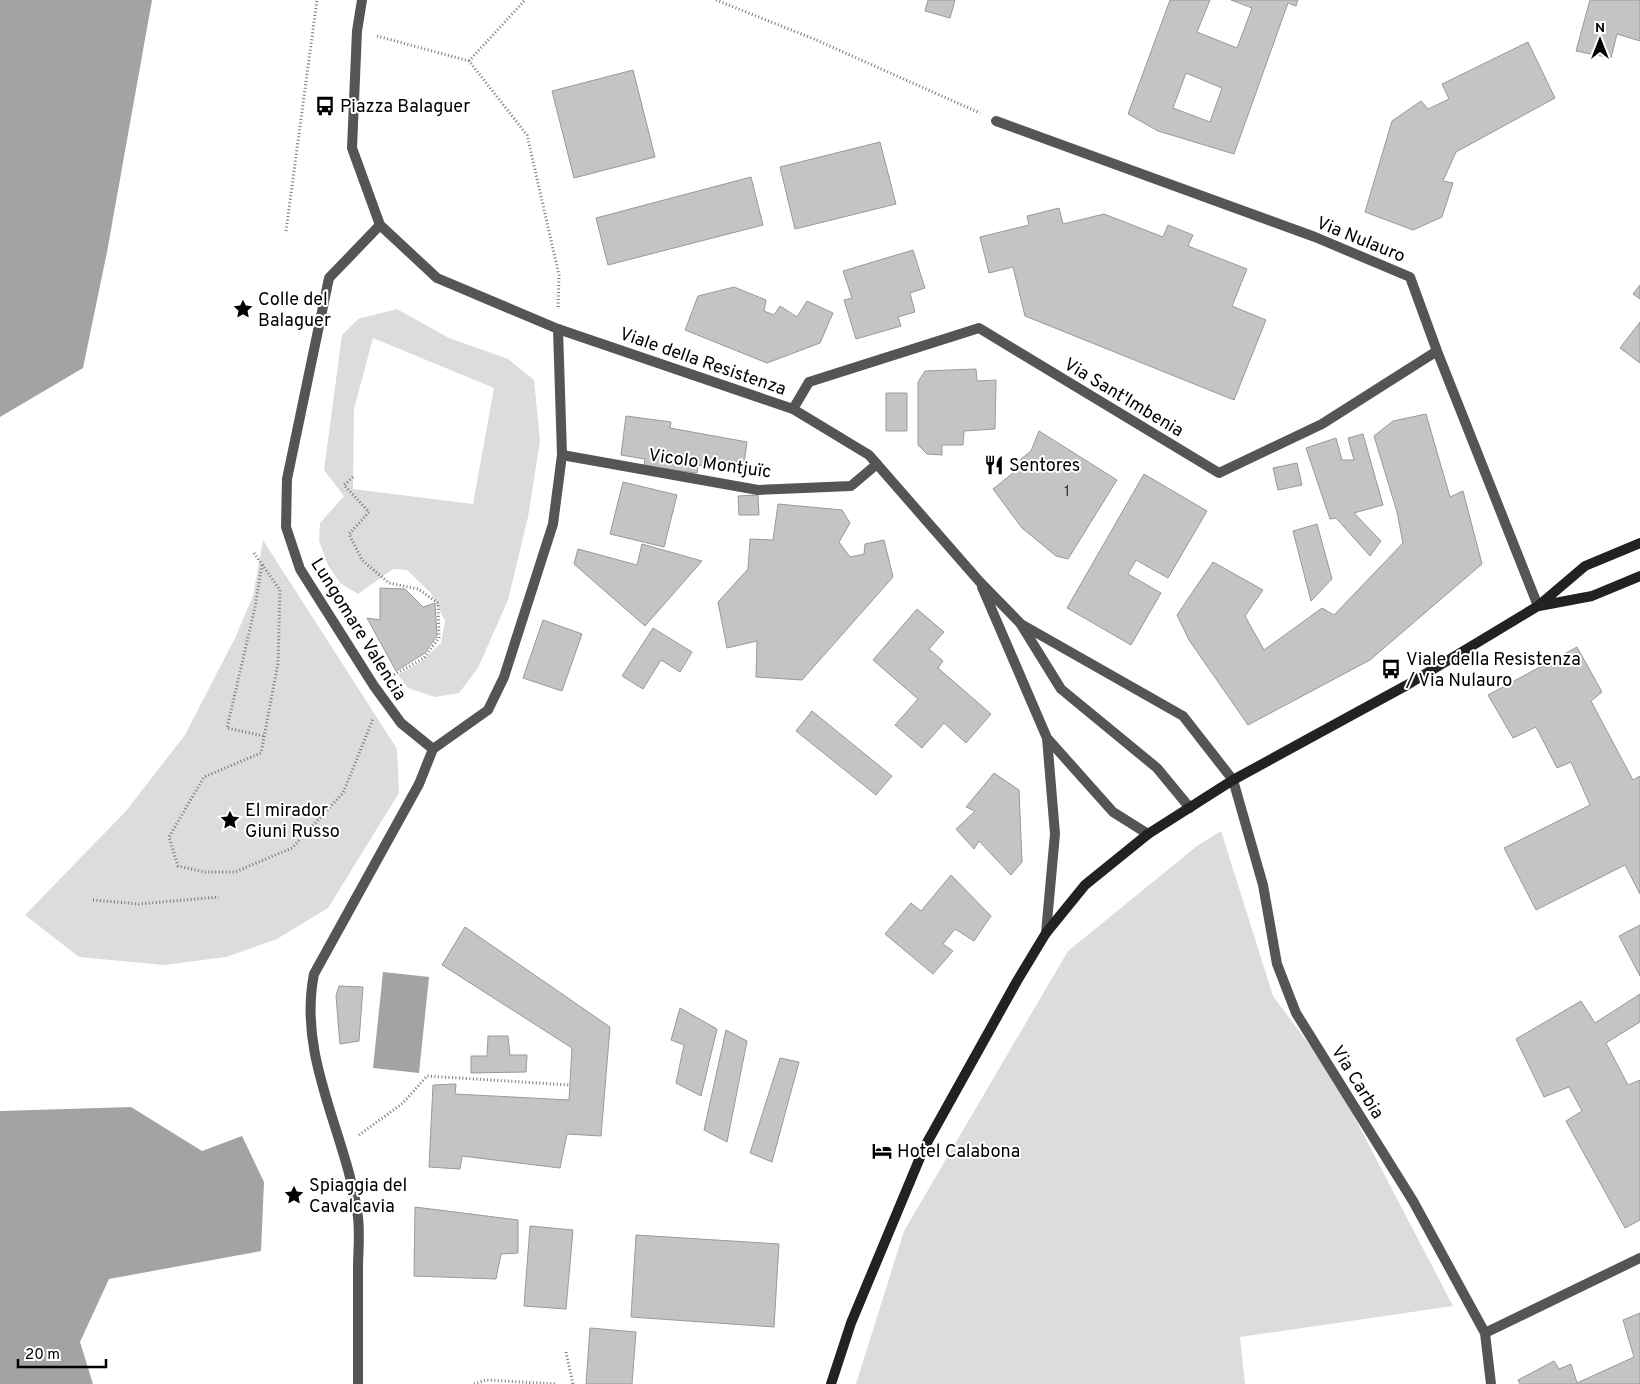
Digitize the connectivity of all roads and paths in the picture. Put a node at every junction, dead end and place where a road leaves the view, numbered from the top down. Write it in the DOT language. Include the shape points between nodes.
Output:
graph roads {
  1 [pos="317,0"];
  2 [pos="362,0"];
  3 [pos="525,0"];
  4 [pos="716,0"];
  5 [pos="357,31"];
  6 [pos="469,61"];
  7 [pos="996,121"];
  8 [pos="380,225"];
  9 [pos="286,231"];
  10 [pos="558,328"];
  11 [pos="1437,351"];
  12 [pos="793,409"];
  13 [pos="562,456"];
  14 [pos="877,464"];
  15 [pos="353,477"];
  16 [pos="1640,543"];
  17 [pos="254,553"];
  18 [pos="262,564"];
  19 [pos="1640,576"];
  20 [pos="979,582"];
  21 [pos="1538,606"];
  22 [pos="1020,623"];
  23 [pos="374,686"];
  24 [pos="264,736"];
  25 [pos="1047,738"];
  26 [pos="433,749"];
  27 [pos="1233,780"];
  28 [pos="1190,808"];
  29 [pos="1148,834"];
  30 [pos="219,897"];
  31 [pos="93,900"];
  32 [pos="1046,933"];
  33 [pos="570,1085"];
  34 [pos="342,1151"];
  35 [pos="1640,1258"];
  36 [pos="1485,1333"];
  37 [pos="566,1352"];
  38 [pos="358,1384"];
  39 [pos="474,1384"];
  40 [pos="557,1384"];
  41 [pos="573,1384"];
  42 [pos="831,1384"];
  43 [pos="1491,1384"];
  1 -- 9 [label="path"];
  2 -- 5 [label="street"];
  3 -- 6 [label="path"];
  4 -- 7 [label="path" via="814,39"];
  5 -- 6 [label="path"];
  5 -- 8 [label="street" via="352,148"];
  6 -- 10 [label="path" via="527,135 558,275"];
  7 -- 11 [label="street, Via Nulauro" via="1315,237 1410,277"];
  8 -- 10 [label="street, Viale della Resistenza" via="437,278"];
  8 -- 23 [label="street, Lungomare Valencia" via="328,278 287,479 286,527 300,569"];
  10 -- 12 [label="street, Viale della Resistenza"];
  10 -- 13 [label="street"];
  11 -- 12 [label="street, Via Sant'Imbenia" via="1322,424 1219,472 978,328 809,382"];
  11 -- 21 [label="street, Via Nulauro"];
  12 -- 14 [label="street, Viale della Resistenza" via="869,455"];
  13 -- 14 [label="street, Vicolo Montjuïc" via="758,490 850,486"];
  13 -- 26 [label="street" via="553,524 504,677 488,710"];
  14 -- 20 [label="street, Viale della Resistenza"];
  15 -- 23 [label="path" via="344,485 369,512 349,534 362,560 389,583 418,589 438,603 439,638 424,658"];
  16 -- 21 [label="main road" via="1585,566"];
  17 -- 18 [label="path"];
  18 -- 24 [label="path" via="280,590 278,663"];
  18 -- 24 [label="path" via="227,728"];
  19 -- 21 [label="main road" via="1592,596"];
  20 -- 22 [label="street, Viale della Resistenza"];
  20 -- 25 [label="street, Viale della Resistenza"];
  21 -- 27 [label="main road" via="1407,684"];
  22 -- 27 [label="street, Viale della Resistenza" via="1183,716"];
  22 -- 28 [label="street, Viale della Resistenza" via="1061,689 1157,768"];
  23 -- 24 [label="path" via="374,715 343,793 292,848 236,872 204,872 178,866 169,837 204,777 261,753"];
  23 -- 26 [label="street, Lungomare Valencia" via="400,723"];
  25 -- 29 [label="street, Viale della Resistenza" via="1113,812"];
  25 -- 32 [label="street, Viale della Resistenza" via="1054,834"];
  26 -- 34 [label="street" via="420,784 314,974 309,999 311,1036"];
  27 -- 28 [label="main road"];
  27 -- 36 [label="street, Via Carbia" via="1263,885 1277,964 1296,1013 1412,1202"];
  28 -- 29 [label="main road"];
  29 -- 32 [label="main road" via="1085,885"];
  30 -- 31 [label="path" via="139,904"];
  32 -- 42 [label="main road" via="924,1148 850,1323"];
  33 -- 34 [label="path" via="427,1076 403,1103 360,1133"];
  34 -- 38 [label="street" via="358,1218"];
  35 -- 36 [label="street"];
  36 -- 43 [label="street, Via Carbia"];
  37 -- 41 [label="path"];
  39 -- 40 [label="path" via="486,1380"];
}
